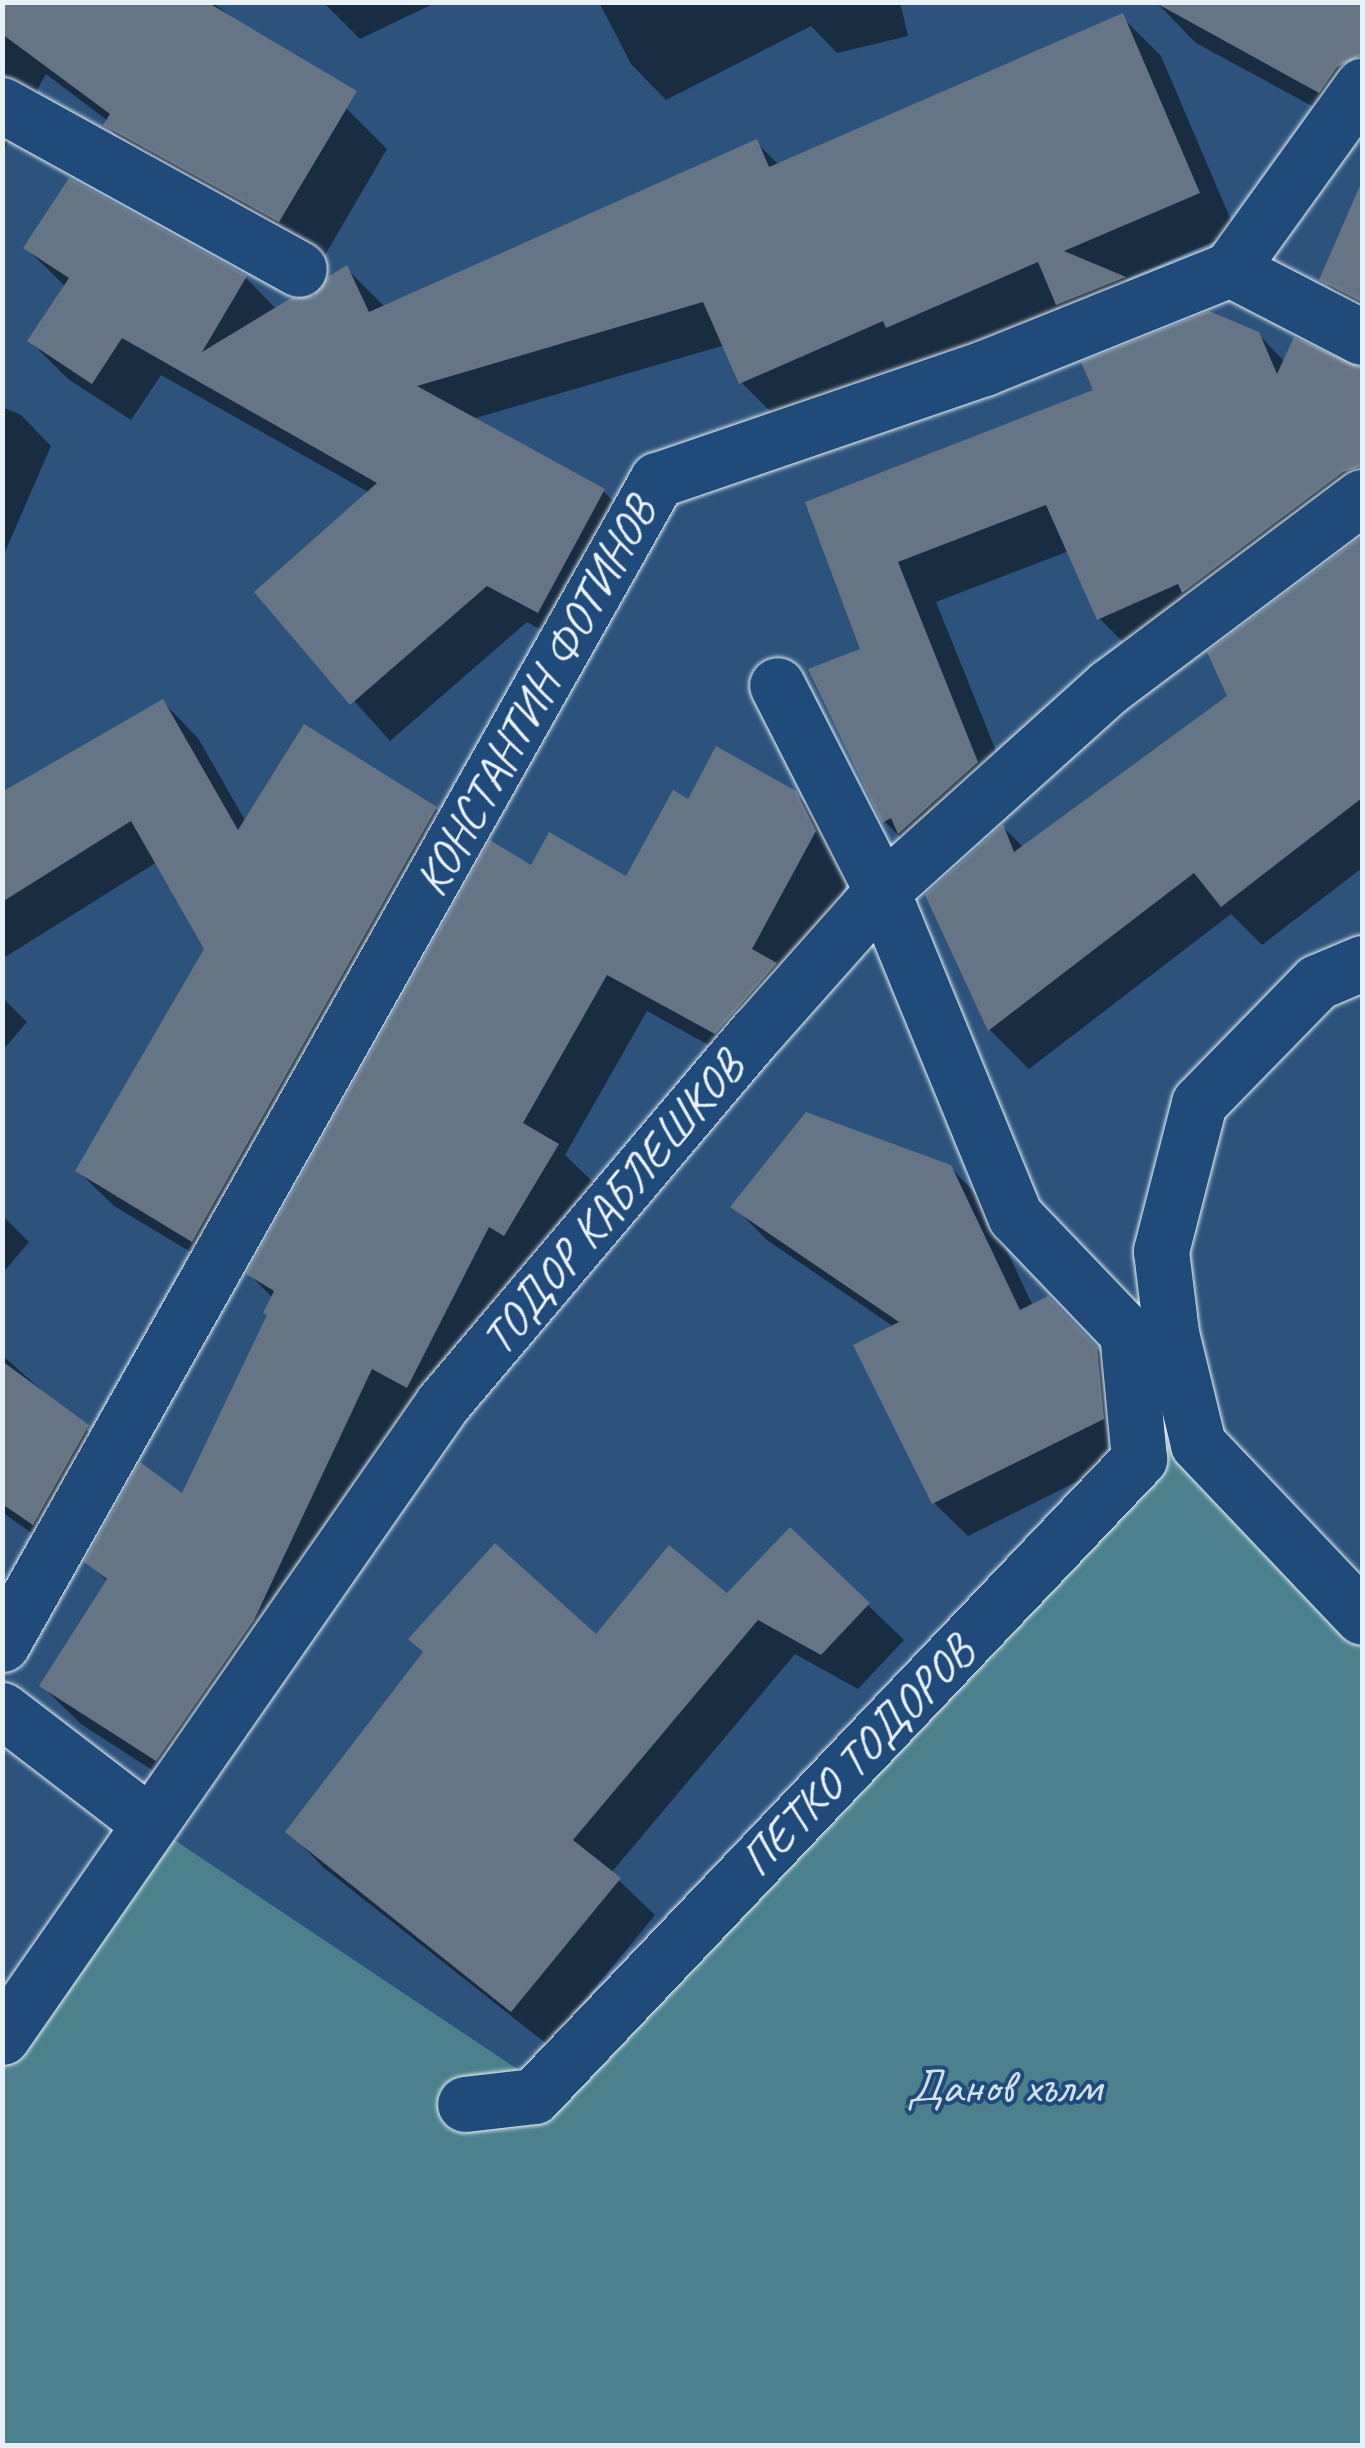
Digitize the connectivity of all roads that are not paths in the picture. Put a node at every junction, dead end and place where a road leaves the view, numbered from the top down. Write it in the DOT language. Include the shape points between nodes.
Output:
graph roads {
  1 [pos="1362,86"];
  2 [pos="2,105"];
  3 [pos="299,269"];
  4 [pos="1230,269"];
  5 [pos="1362,337"];
  6 [pos="1362,497"];
  7 [pos="777,686"];
  8 [pos="882,892"];
  9 [pos="1362,964"];
  10 [pos="1362,1617"];
  11 [pos="2,1644"];
  12 [pos="2,1710"];
  13 [pos="149,1824"];
  14 [pos="2,2037"];
  15 [pos="466,2104"];
  1 -- 4 [label="street"];
  2 -- 3 [label="street"];
  4 -- 5 [label="street"];
  4 -- 11 [label="street, КОНСТАНТИН ФОТИНОВ" via="984,368 657,480"];
  6 -- 8 [label="street, ТОДОР КАБЛЕШКОВ" via="1110,686"];
  7 -- 8 [label="street"];
  8 -- 13 [label="street, ТОДОР КАБЛЕШКОВ" via="444,1403"];
  8 -- 15 [label="street, ПЕТКО ТОДОРОВ" via="1014,1216 1127,1333 1140,1459 534,2096"];
  9 -- 10 [label="street" via="1317,982 1199,1103 1161,1251 1198,1444"];
  12 -- 13 [label="street"];
  13 -- 14 [label="street, ТОДОР КАБЛЕШКОВ"];
}
